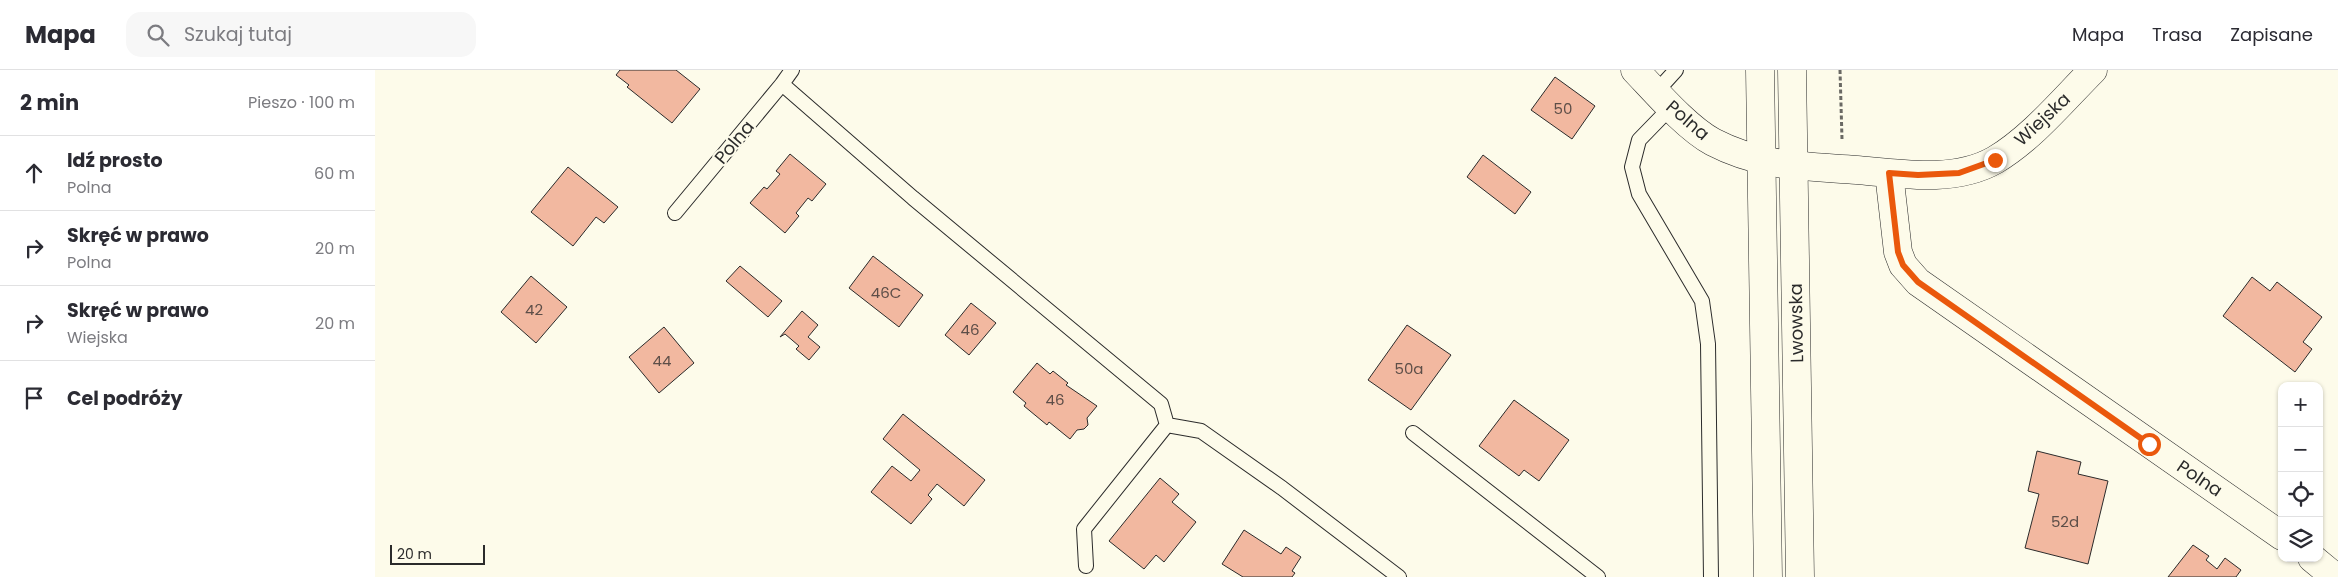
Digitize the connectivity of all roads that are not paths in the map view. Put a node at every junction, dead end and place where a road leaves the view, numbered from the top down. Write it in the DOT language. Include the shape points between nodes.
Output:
graph roads {
  1 [pos="792,70"];
  2 [pos="1635,70"];
  3 [pos="1677,70"];
  4 [pos="1760,70"];
  5 [pos="1792,70"];
  6 [pos="2093,70"];
  7 [pos="783,84"];
  8 [pos="1664,99"];
  9 [pos="1778,163"];
  10 [pos="1889,173"];
  11 [pos="675,213"];
  12 [pos="1167,425"];
  13 [pos="1413,433"];
  14 [pos="2278,533"];
  15 [pos="2317,562"];
  16 [pos="1086,566"];
  17 [pos="1709,576"];
  18 [pos="1399,577"];
  19 [pos="1598,577"];
  20 [pos="1768,577"];
  21 [pos="1800,577"];
  22 [pos="2335,577"];
  1 -- 7 [label="lane, Polna"];
  2 -- 8 [label="street, Polna"];
  3 -- 8 [label="lane"];
  4 -- 9 [label="street, Lwowska"];
  5 -- 9 [label="street, Lwowska"];
  6 -- 10 [label="street, Wiejska" via="2027,135 1995,160 1959,173"];
  7 -- 11 [label="lane, Polna"];
  7 -- 12 [label="lane" via="913,198 1161,404"];
  8 -- 9 [label="street, Polna" via="1691,126 1713,141"];
  8 -- 17 [label="lane" via="1639,140 1632,167 1639,194 1702,301 1708,344"];
  9 -- 10 [label="street, Wiejska"];
  9 -- 20 [label="street, Lwowska"];
  9 -- 21 [label="street, Lwowska"];
  10 -- 14 [label="street, Polna" via="1898,252 1903,265 1918,282"];
  12 -- 16 [label="lane" via="1084,529"];
  12 -- 18 [label="lane" via="1201,431"];
  13 -- 19 [label="lane"];
  15 -- 22 [label="street"];
}
